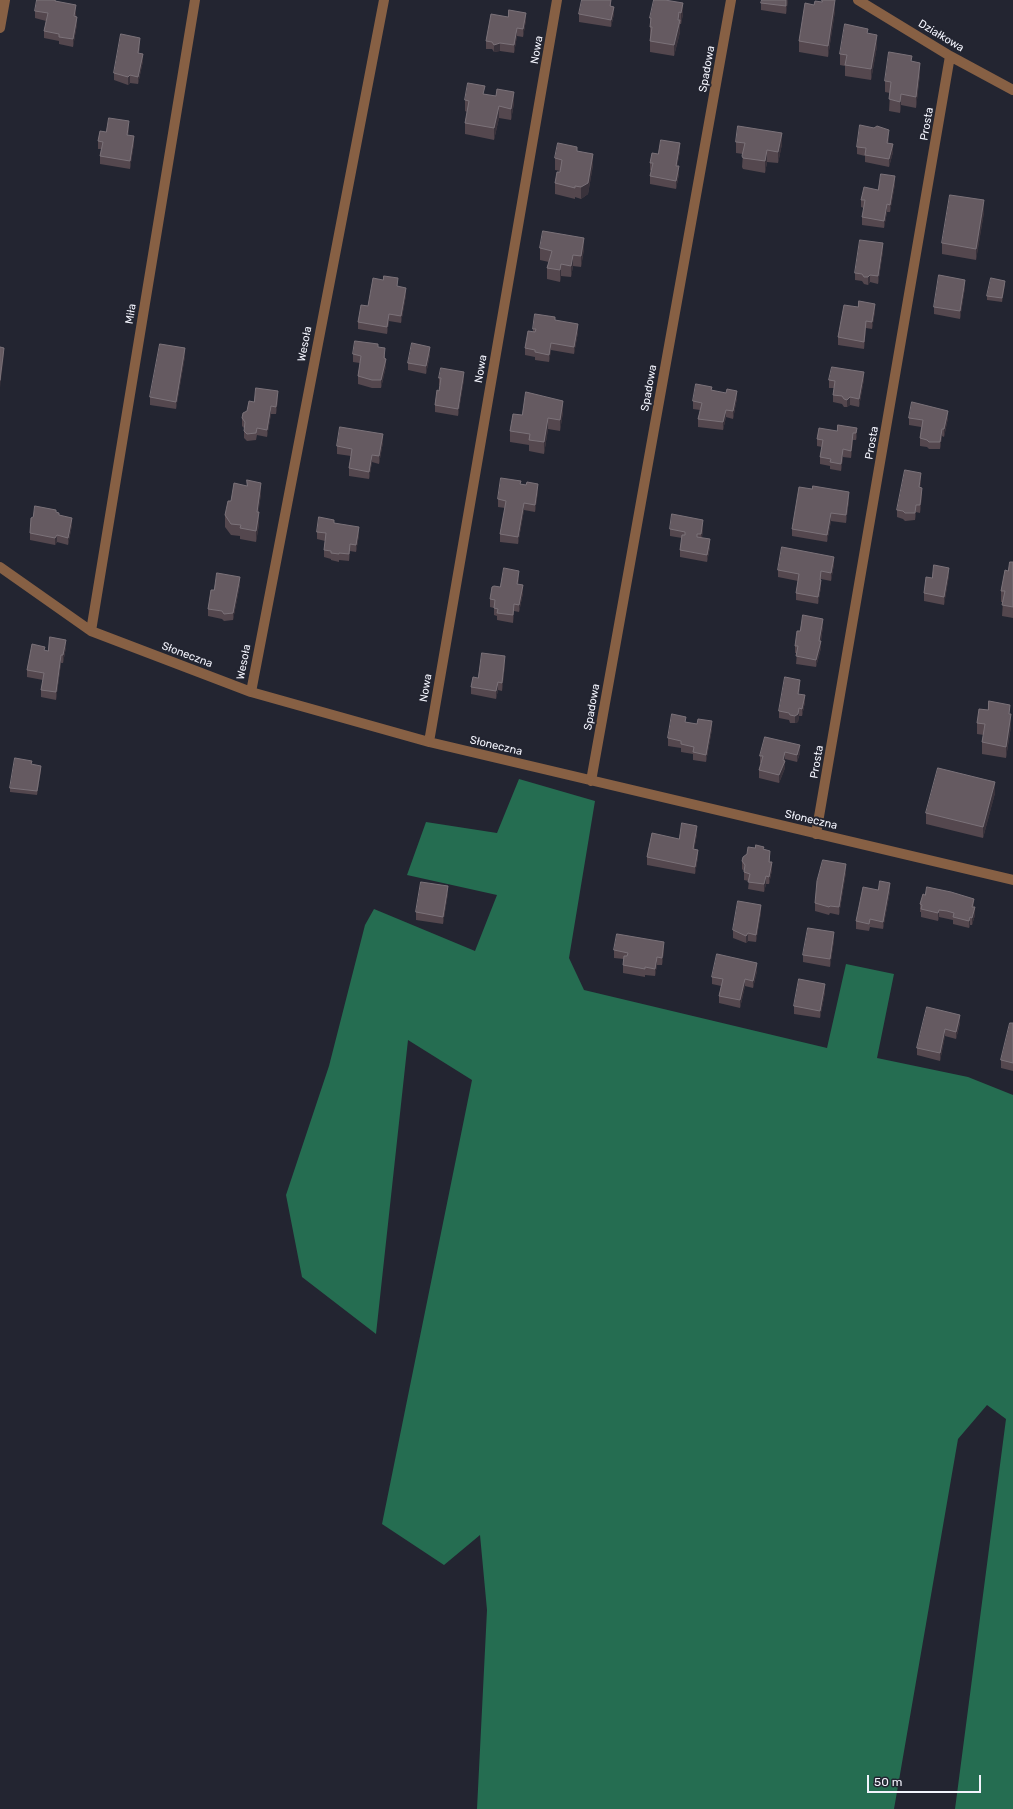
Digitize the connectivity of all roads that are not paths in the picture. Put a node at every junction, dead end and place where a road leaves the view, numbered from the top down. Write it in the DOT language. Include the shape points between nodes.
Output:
graph roads {
  1 [pos="5,0"];
  2 [pos="195,0"];
  3 [pos="384,0"];
  4 [pos="557,0"];
  5 [pos="731,0"];
  6 [pos="858,0"];
  7 [pos="0,28"];
  8 [pos="950,56"];
  9 [pos="1013,90"];
  10 [pos="0,567"];
  11 [pos="91,631"];
  12 [pos="251,692"];
  13 [pos="429,742"];
  14 [pos="591,781"];
  15 [pos="816,834"];
  16 [pos="1013,880"];
  1 -- 7 [label="street"];
  2 -- 11 [label="street, Miła"];
  3 -- 12 [label="street, Wesoła"];
  4 -- 13 [label="street, Nowa"];
  5 -- 14 [label="street, Spadowa"];
  6 -- 8 [label="street, Działkowa"];
  8 -- 9 [label="street, Działkowa"];
  8 -- 15 [label="street, Prosta"];
  10 -- 11 [label="street, Słoneczna"];
  11 -- 12 [label="street, Słoneczna"];
  12 -- 13 [label="street, Słoneczna"];
  13 -- 14 [label="street, Słoneczna"];
  14 -- 15 [label="street, Słoneczna"];
  15 -- 16 [label="street, Słoneczna"];
}
